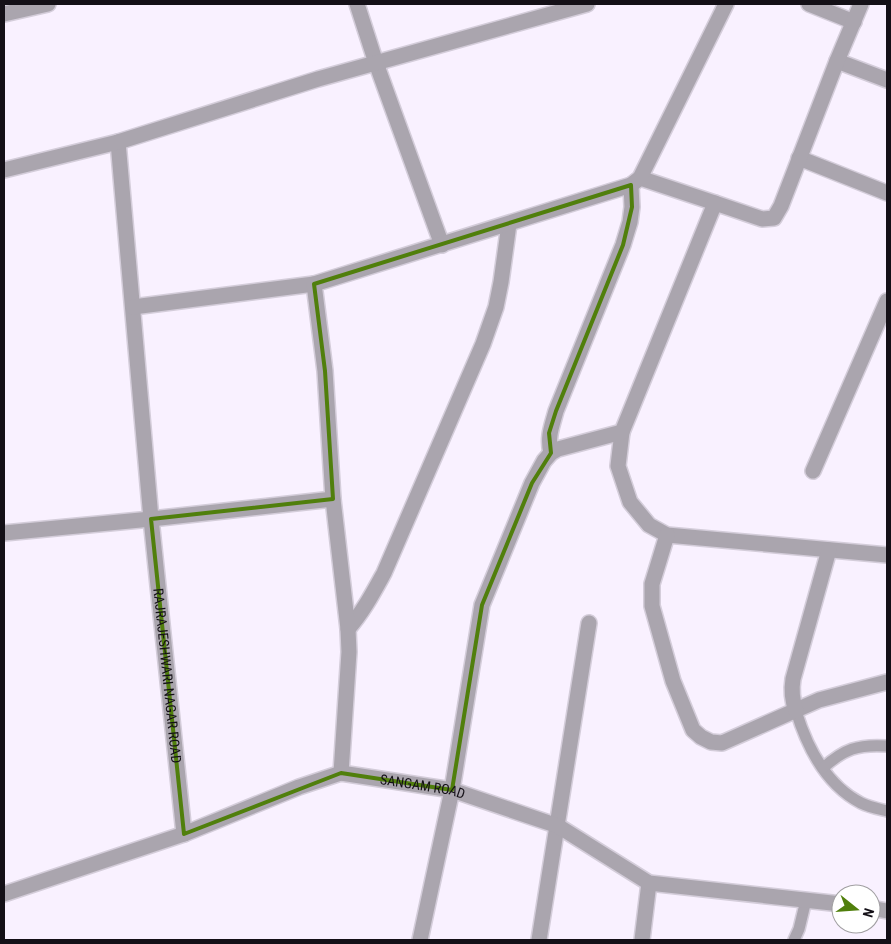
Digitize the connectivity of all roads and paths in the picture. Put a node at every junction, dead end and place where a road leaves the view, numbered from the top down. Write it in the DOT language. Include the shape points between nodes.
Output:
graph roads {
  1 [pos="48,4"];
  2 [pos="357,4"];
  3 [pos="587,4"];
  4 [pos="726,4"];
  5 [pos="809,4"];
  6 [pos="861,4"];
  7 [pos="4,14"];
  8 [pos="854,22"];
  9 [pos="837,61"];
  10 [pos="376,63"];
  11 [pos="887,80"];
  12 [pos="118,142"];
  13 [pos="799,158"];
  14 [pos="4,170"];
  15 [pos="636,181"];
  16 [pos="887,193"];
  17 [pos="715,203"];
  18 [pos="509,224"];
  19 [pos="442,245"];
  20 [pos="314,284"];
  21 [pos="887,301"];
  22 [pos="133,307"];
  23 [pos="622,432"];
  24 [pos="550,453"];
  25 [pos="813,471"];
  26 [pos="333,499"];
  27 [pos="151,519"];
  28 [pos="4,533"];
  29 [pos="667,535"];
  30 [pos="829,550"];
  31 [pos="887,555"];
  32 [pos="589,623"];
  33 [pos="348,629"];
  34 [pos="887,682"];
  35 [pos="796,711"];
  36 [pos="887,746"];
  37 [pos="823,768"];
  38 [pos="341,772"];
  39 [pos="452,790"];
  40 [pos="887,811"];
  41 [pos="558,826"];
  42 [pos="184,834"];
  43 [pos="649,883"];
  44 [pos="4,894"];
  45 [pos="806,900"];
  46 [pos="831,903"];
  47 [pos="420,940"];
  48 [pos="539,940"];
  49 [pos="642,940"];
  50 [pos="794,940"];
  1 -- 7 [label="street"];
  2 -- 10 [label="street"];
  3 -- 10 [label="street"];
  4 -- 15 [label="street"];
  5 -- 8 [label="street"];
  6 -- 8 [label="street"];
  8 -- 9 [label="street"];
  9 -- 11 [label="street"];
  9 -- 13 [label="street"];
  10 -- 12 [label="street"];
  10 -- 19 [label="street"];
  12 -- 14 [label="street"];
  12 -- 22 [label="street, RAJRAJESHWARI NAGAR ROAD"];
  13 -- 16 [label="street"];
  13 -- 17 [label="street" via="774,218 762,219"];
  15 -- 17 [label="street"];
  15 -- 18 [label="street"];
  15 -- 24 [label="street" via="623,246 556,410 548,444"];
  17 -- 23 [label="street"];
  18 -- 19 [label="street"];
  18 -- 33 [label="street" via="496,307 483,344 384,573"];
  19 -- 20 [label="street"];
  20 -- 22 [label="street"];
  20 -- 26 [label="street" via="325,371"];
  21 -- 25 [label="street"];
  22 -- 27 [label="street, RAJRAJESHWARI NAGAR ROAD"];
  23 -- 24 [label="street"];
  23 -- 29 [label="street" via="618,466 630,502 649,525"];
  24 -- 39 [label="street" via="532,483 482,605"];
  26 -- 27 [label="street"];
  26 -- 33 [label="street"];
  27 -- 28 [label="street"];
  27 -- 42 [label="street, RAJRAJESHWARI NAGAR ROAD"];
  29 -- 30 [label="street"];
  29 -- 35 [label="street" via="652,584 652,606 673,681 693,730 711,742 722,743"];
  30 -- 31 [label="street"];
  30 -- 35 [label="street" via="793,679 792,699"];
  32 -- 41 [label="street"];
  33 -- 38 [label="street"];
  34 -- 35 [label="street" via="819,700"];
  35 -- 37 [label="lane" via="812,752"];
  36 -- 37 [label="lane" via="852,748"];
  37 -- 40 [label="lane" via="845,793 862,804"];
  38 -- 39 [label="street, SANGAM ROAD"];
  38 -- 42 [label="street, SANGAM ROAD"];
  39 -- 41 [label="street, SANGAM ROAD"];
  39 -- 47 [label="street"];
  41 -- 43 [label="street, SANGAM ROAD"];
  41 -- 48 [label="street"];
  42 -- 44 [label="street, SANGAM ROAD"];
  43 -- 45 [label="street, SANGAM ROAD"];
  43 -- 49 [label="street"];
  45 -- 46 [label="street, SANGAM ROAD"];
  45 -- 50 [label="lane"];
}
